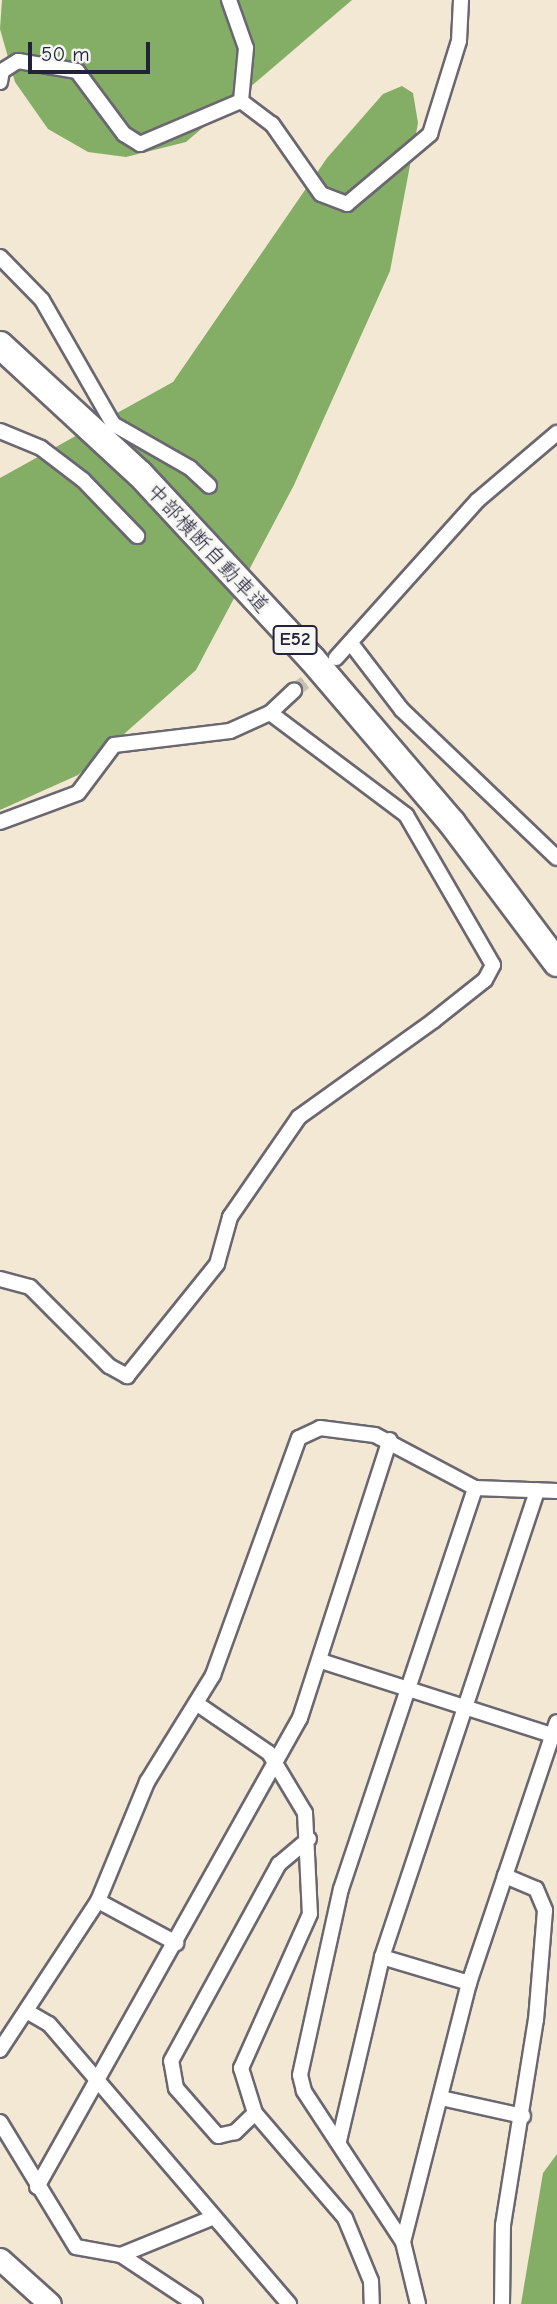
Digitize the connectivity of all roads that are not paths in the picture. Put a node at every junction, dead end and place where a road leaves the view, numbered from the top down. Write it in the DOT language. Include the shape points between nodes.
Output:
graph roads {
  1 [pos="229,0"];
  2 [pos="461,0"];
  3 [pos="0,82"];
  4 [pos="241,101"];
  5 [pos="0,257"];
  6 [pos="0,345"];
  7 [pos="0,431"];
  8 [pos="557,433"];
  9 [pos="209,486"];
  10 [pos="137,536"];
  11 [pos="353,646"];
  12 [pos="336,658"];
  13 [pos="294,691"];
  14 [pos="270,713"];
  15 [pos="0,822"];
  16 [pos="557,858"];
  17 [pos="557,963"];
  18 [pos="0,1279"];
  19 [pos="390,1440"];
  20 [pos="475,1488"];
  21 [pos="537,1490"];
  22 [pos="557,1492"];
  23 [pos="321,1661"];
  24 [pos="409,1690"];
  25 [pos="196,1703"];
  26 [pos="464,1709"];
  27 [pos="555,1728"];
  28 [pos="276,1763"];
  29 [pos="309,1839"];
  30 [pos="505,1877"];
  31 [pos="98,1901"];
  32 [pos="176,1943"];
  33 [pos="382,1958"];
  34 [pos="469,1983"];
  35 [pos="28,2012"];
  36 [pos="0,2050"];
  37 [pos="98,2083"];
  38 [pos="441,2098"];
  39 [pos="255,2113"];
  40 [pos="523,2116"];
  41 [pos="0,2122"];
  42 [pos="338,2141"];
  43 [pos="37,2187"];
  44 [pos="214,2217"];
  45 [pos="403,2242"];
  46 [pos="121,2255"];
  47 [pos="0,2259"];
  48 [pos="50,2304"];
  49 [pos="195,2304"];
  50 [pos="289,2304"];
  51 [pos="372,2304"];
  52 [pos="418,2304"];
  53 [pos="502,2304"];
  1 -- 4 [label="street" via="246,48"];
  2 -- 4 [label="street" via="459,41 430,134 347,204 321,194 272,124"];
  3 -- 4 [label="street" via="2,71 18,61 77,71 124,134 140,144"];
  5 -- 9 [label="street" via="42,300 113,424 190,468"];
  6 -- 17 [label="highway, 中部横断自動車道 / E52" via="140,474 312,659 452,823"];
  7 -- 10 [label="street" via="41,448 83,480"];
  8 -- 11 [label="street" via="478,500"];
  11 -- 12 [label="street"];
  11 -- 16 [label="street" via="402,710"];
  13 -- 14 [label="street"];
  14 -- 15 [label="street" via="230,731 114,745 78,793"];
  14 -- 18 [label="street" via="406,814 493,965 485,979 433,1021 299,1117 230,1217 217,1264 127,1376 109,1366 30,1287"];
  19 -- 20 [label="street"];
  19 -- 23 [label="street"];
  19 -- 25 [label="street" via="320,1428 294,1443 214,1675"];
  20 -- 21 [label="street"];
  20 -- 24 [label="street"];
  21 -- 22 [label="street"];
  21 -- 26 [label="street"];
  23 -- 24 [label="street"];
  23 -- 28 [label="street"];
  24 -- 26 [label="street"];
  24 -- 42 [label="street" via="341,1889 300,2075 303,2091"];
  25 -- 28 [label="street"];
  25 -- 31 [label="street" via="147,1782"];
  26 -- 27 [label="street"];
  26 -- 33 [label="street"];
  27 -- 30 [label="street"];
  28 -- 29 [label="street" via="305,1813"];
  28 -- 32 [label="street"];
  29 -- 39 [label="street" via="310,1914 241,2068"];
  29 -- 39 [label="street" via="279,1864 171,2060 176,2088 218,2136 236,2132"];
  30 -- 34 [label="street"];
  30 -- 40 [label="street" via="536,1889 545,1910"];
  31 -- 32 [label="street"];
  31 -- 35 [label="street"];
  32 -- 37 [label="street"];
  33 -- 34 [label="street"];
  33 -- 42 [label="street"];
  34 -- 38 [label="street"];
  35 -- 36 [label="street"];
  35 -- 37 [label="street" via="48,2024"];
  37 -- 43 [label="street"];
  37 -- 44 [label="street"];
  38 -- 40 [label="street"];
  38 -- 45 [label="street"];
  39 -- 51 [label="street" via="345,2218 371,2281"];
  40 -- 53 [label="street" via="503,2225"];
  41 -- 43 [label="street"];
  42 -- 45 [label="street"];
  43 -- 46 [label="street" via="76,2247"];
  44 -- 46 [label="street"];
  44 -- 50 [label="street"];
  45 -- 52 [label="street"];
  46 -- 49 [label="street"];
  47 -- 48 [label="main road"];
}
